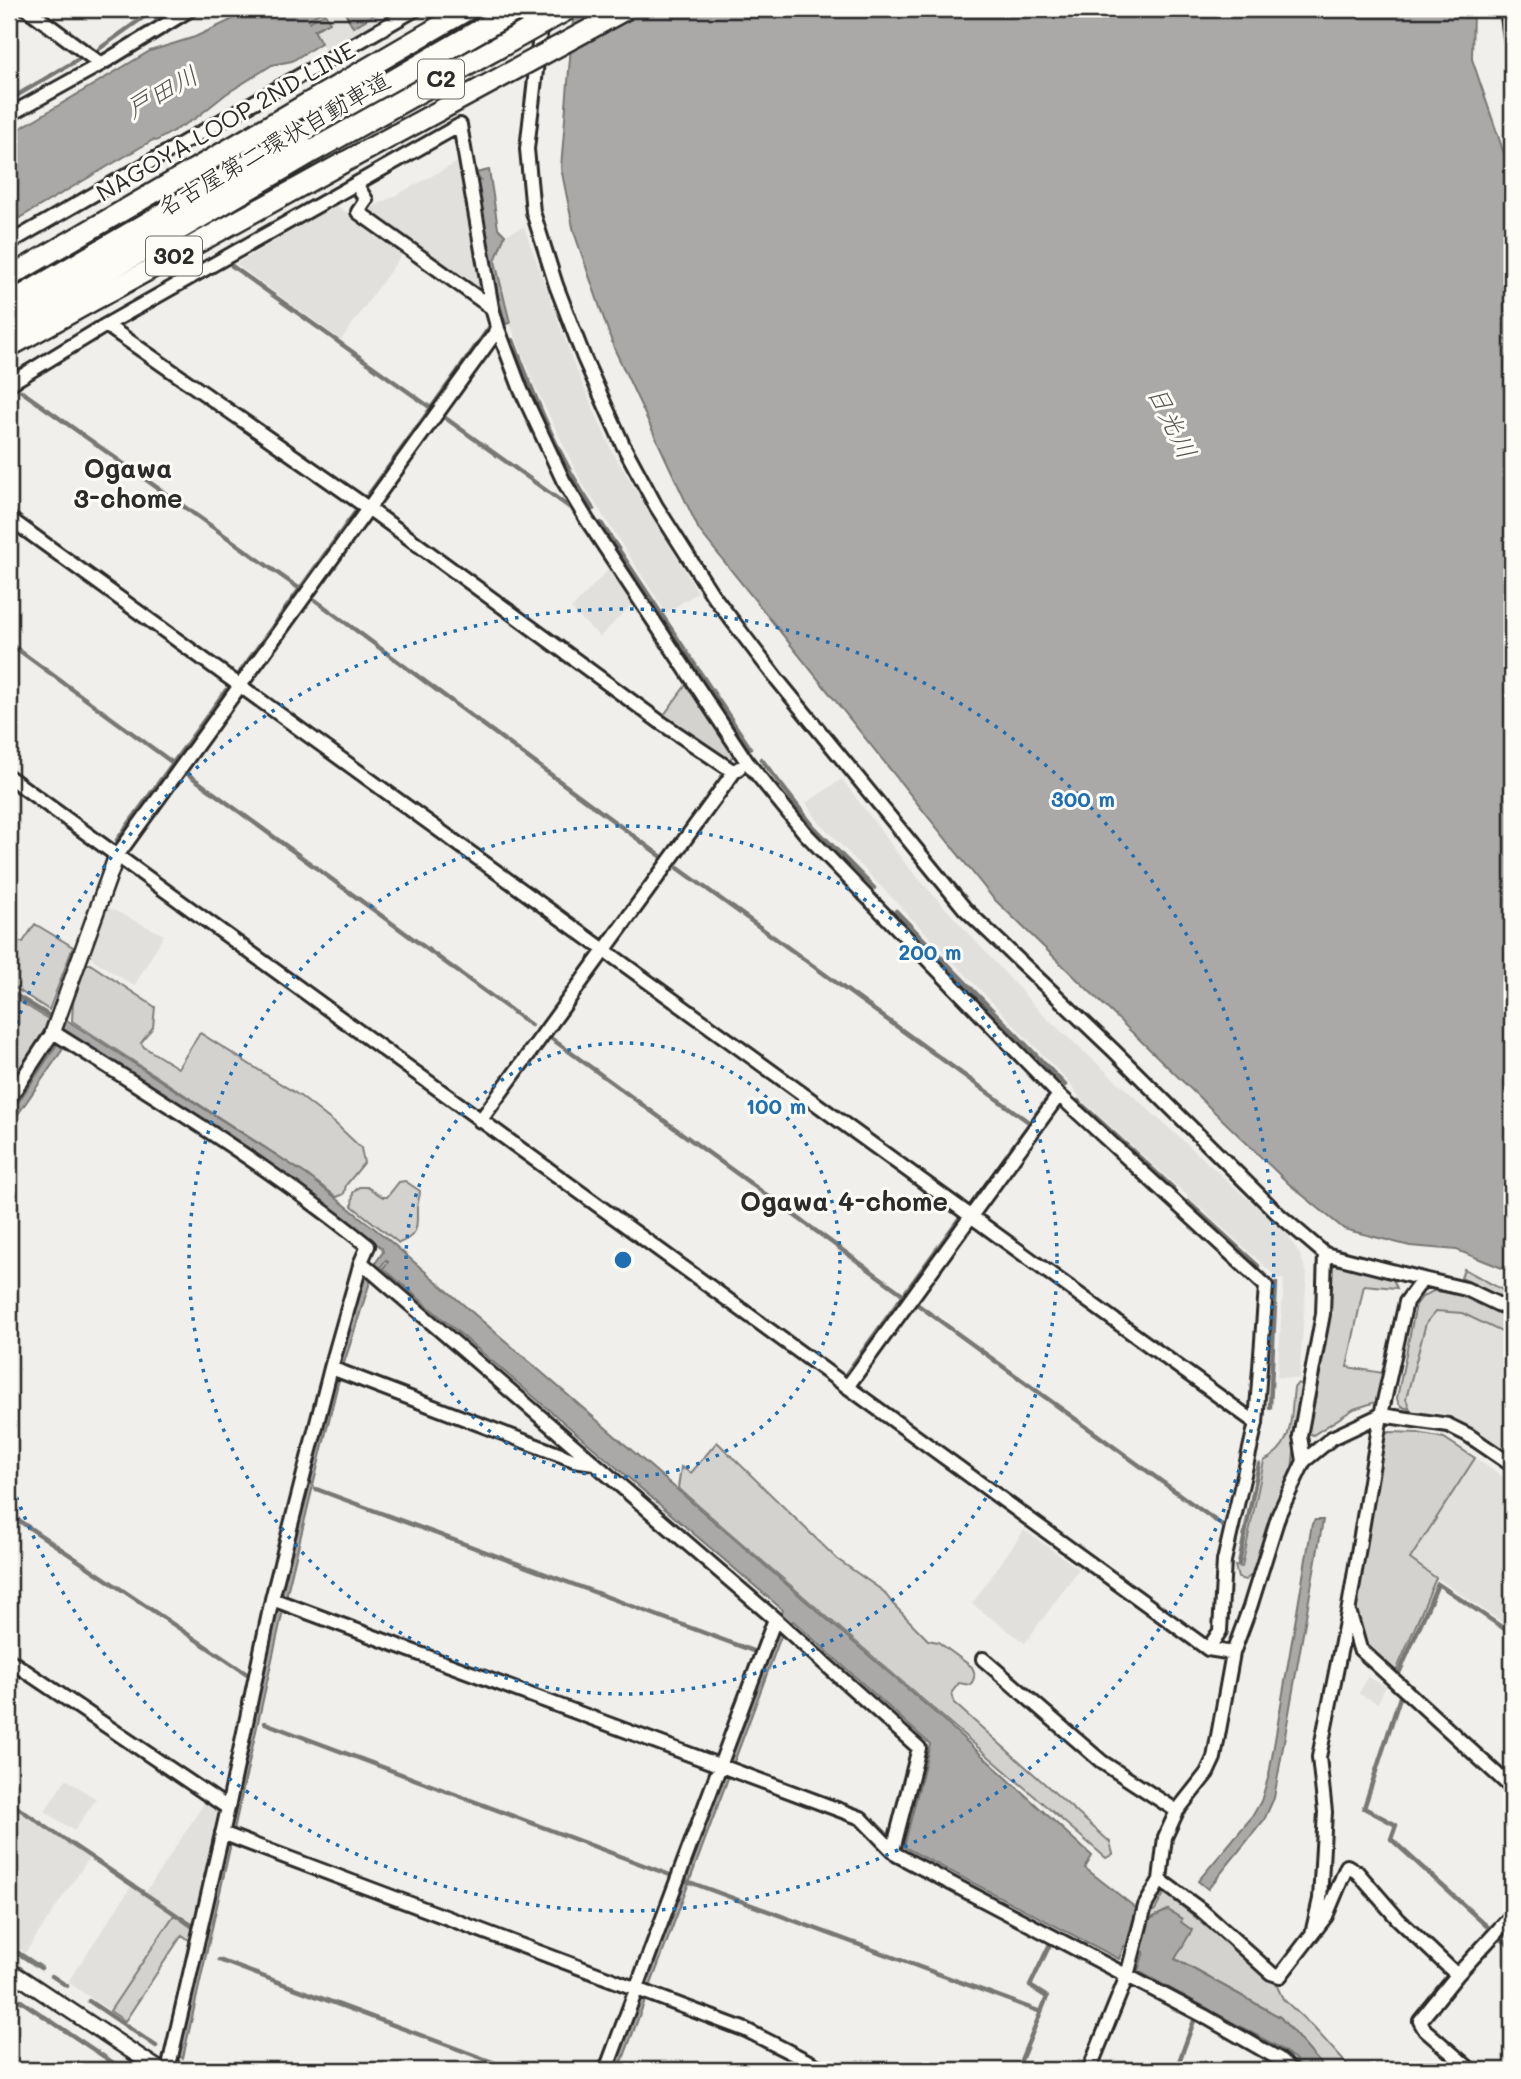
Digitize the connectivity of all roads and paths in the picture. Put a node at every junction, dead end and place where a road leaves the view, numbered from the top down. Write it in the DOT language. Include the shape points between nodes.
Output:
graph roads {
  1 [pos="27,9"];
  2 [pos="191,9"];
  3 [pos="416,9"];
  4 [pos="469,9"];
  5 [pos="517,9"];
  6 [pos="543,9"];
  7 [pos="567,9"];
  8 [pos="627,9"];
  9 [pos="1507,9"];
  10 [pos="1512,46"];
  11 [pos="101,64"];
  12 [pos="9,115"];
  13 [pos="356,184"];
  14 [pos="9,243"];
  15 [pos="128,259"];
  16 [pos="9,277"];
  17 [pos="9,302"];
  18 [pos="492,308"];
  19 [pos="106,325"];
  20 [pos="9,328"];
  21 [pos="498,329"];
  22 [pos="9,335"];
  23 [pos="9,347"];
  24 [pos="9,384"];
  25 [pos="368,508"];
  26 [pos="9,518"];
  27 [pos="239,684"];
  28 [pos="747,762"];
  29 [pos="734,772"];
  30 [pos="9,777"];
  31 [pos="116,856"];
  32 [pos="604,950"];
  33 [pos="60,1037"];
  34 [pos="1059,1096"];
  35 [pos="9,1098"];
  36 [pos="480,1121"];
  37 [pos="970,1217"];
  38 [pos="1325,1254"];
  39 [pos="368,1268"];
  40 [pos="1423,1279"];
  41 [pos="1512,1311"];
  42 [pos="331,1368"];
  43 [pos="847,1387"];
  44 [pos="1381,1415"];
  45 [pos="1256,1423"];
  46 [pos="1304,1461"];
  47 [pos="595,1464"];
  48 [pos="1512,1465"];
  49 [pos="272,1599"];
  50 [pos="1349,1606"];
  51 [pos="775,1619"];
  52 [pos="1208,1649"];
  53 [pos="1233,1653"];
  54 [pos="983,1659"];
  55 [pos="9,1660"];
  56 [pos="720,1765"];
  57 [pos="1512,1788"];
  58 [pos="228,1808"];
  59 [pos="1177,1811"];
  60 [pos="229,1836"];
  61 [pos="893,1850"];
  62 [pos="1160,1880"];
  63 [pos="1512,1915"];
  64 [pos="1312,1934"];
  65 [pos="9,1970"];
  66 [pos="1457,1975"];
  67 [pos="1127,1976"];
  68 [pos="643,1991"];
  69 [pos="160,2070"];
  70 [pos="168,2070"];
  71 [pos="606,2070"];
  72 [pos="825,2070"];
  73 [pos="1089,2070"];
  74 [pos="1291,2070"];
  75 [pos="1471,2070"];
  1 -- 11 [label="street"];
  2 -- 11 [label="street"];
  3 -- 14 [label="street"];
  4 -- 16 [label="highway, NAGOYA LOOP 2ND LINE / 302"];
  5 -- 17 [label="highway, 名古屋第二環状自動車道 / C2"];
  6 -- 38 [label="street" via="527,149 533,212 584,358 656,506 744,636 965,909 1277,1213"];
  7 -- 15 [label="highway, 名古屋第二環状自動車道 / C2, bridge"];
  8 -- 23 [label="highway, 302, bridge"];
  9 -- 10 [label="street"];
  11 -- 12 [label="street"];
  13 -- 18 [label="street" via="366,201 358,212"];
  13 -- 18 [label="street" via="460,125"];
  13 -- 19 [label="street"];
  15 -- 20 [label="highway, 名古屋第二環状自動車道 / C2"];
  15 -- 22 [label="highway"];
  18 -- 21 [label="street"];
  19 -- 24 [label="street"];
  19 -- 25 [label="street"];
  21 -- 25 [label="street"];
  21 -- 28 [label="street" via="563,480"];
  25 -- 27 [label="street"];
  25 -- 29 [label="street"];
  26 -- 27 [label="street"];
  27 -- 31 [label="street"];
  27 -- 32 [label="street"];
  28 -- 29 [label="street"];
  28 -- 34 [label="street" via="805,833"];
  29 -- 32 [label="street"];
  30 -- 31 [label="street"];
  31 -- 33 [label="street" via="61,1013"];
  31 -- 36 [label="street"];
  32 -- 36 [label="street"];
  32 -- 37 [label="street"];
  33 -- 35 [label="street"];
  33 -- 39 [label="street" via="184,1114 323,1210 368,1246"];
  34 -- 37 [label="street"];
  34 -- 45 [label="street" via="1266,1286"];
  36 -- 43 [label="street"];
  37 -- 43 [label="street"];
  37 -- 45 [label="street"];
  38 -- 40 [label="street"];
  38 -- 46 [label="street" via="1323,1314 1300,1436"];
  39 -- 42 [label="street"];
  39 -- 47 [label="street"];
  40 -- 41 [label="street" via="1466,1289"];
  40 -- 44 [label="street" via="1406,1302"];
  42 -- 47 [label="street"];
  42 -- 49 [label="street"];
  43 -- 52 [label="street"];
  44 -- 46 [label="street" via="1332,1438"];
  44 -- 48 [label="street" via="1448,1425"];
  44 -- 50 [label="street"];
  45 -- 52 [label="street" via="1224,1561 1220,1631"];
  46 -- 53 [label="street" via="1279,1514"];
  47 -- 51 [label="street"];
  49 -- 56 [label="street"];
  49 -- 58 [label="street"];
  50 -- 57 [label="street" via="1360,1649"];
  50 -- 64 [label="street" via="1319,1757 1325,1812 1320,1899"];
  51 -- 56 [label="street"];
  51 -- 61 [label="street" via="919,1748"];
  52 -- 53 [label="street"];
  53 -- 59 [label="street" via="1214,1758"];
  54 -- 59 [label="street" via="1102,1762"];
  55 -- 58 [label="street"];
  56 -- 61 [label="street" via="861,1818"];
  56 -- 68 [label="street"];
  58 -- 60 [label="street"];
  59 -- 62 [label="street" via="1165,1837"];
  60 -- 68 [label="street"];
  60 -- 70 [label="street"];
  61 -- 67 [label="street"];
  62 -- 64 [label="street" via="1271,1973 1280,1976"];
  62 -- 67 [label="street" via="1145,1906"];
  63 -- 66 [label="street"];
  64 -- 66 [label="street" via="1326,1916 1347,1866"];
  65 -- 69 [label="street"];
  66 -- 75 [label="street" via="1420,2021"];
  67 -- 73 [label="street"];
  67 -- 74 [label="street" via="1204,2016"];
  68 -- 71 [label="street"];
  68 -- 72 [label="street" via="746,2030"];
}
